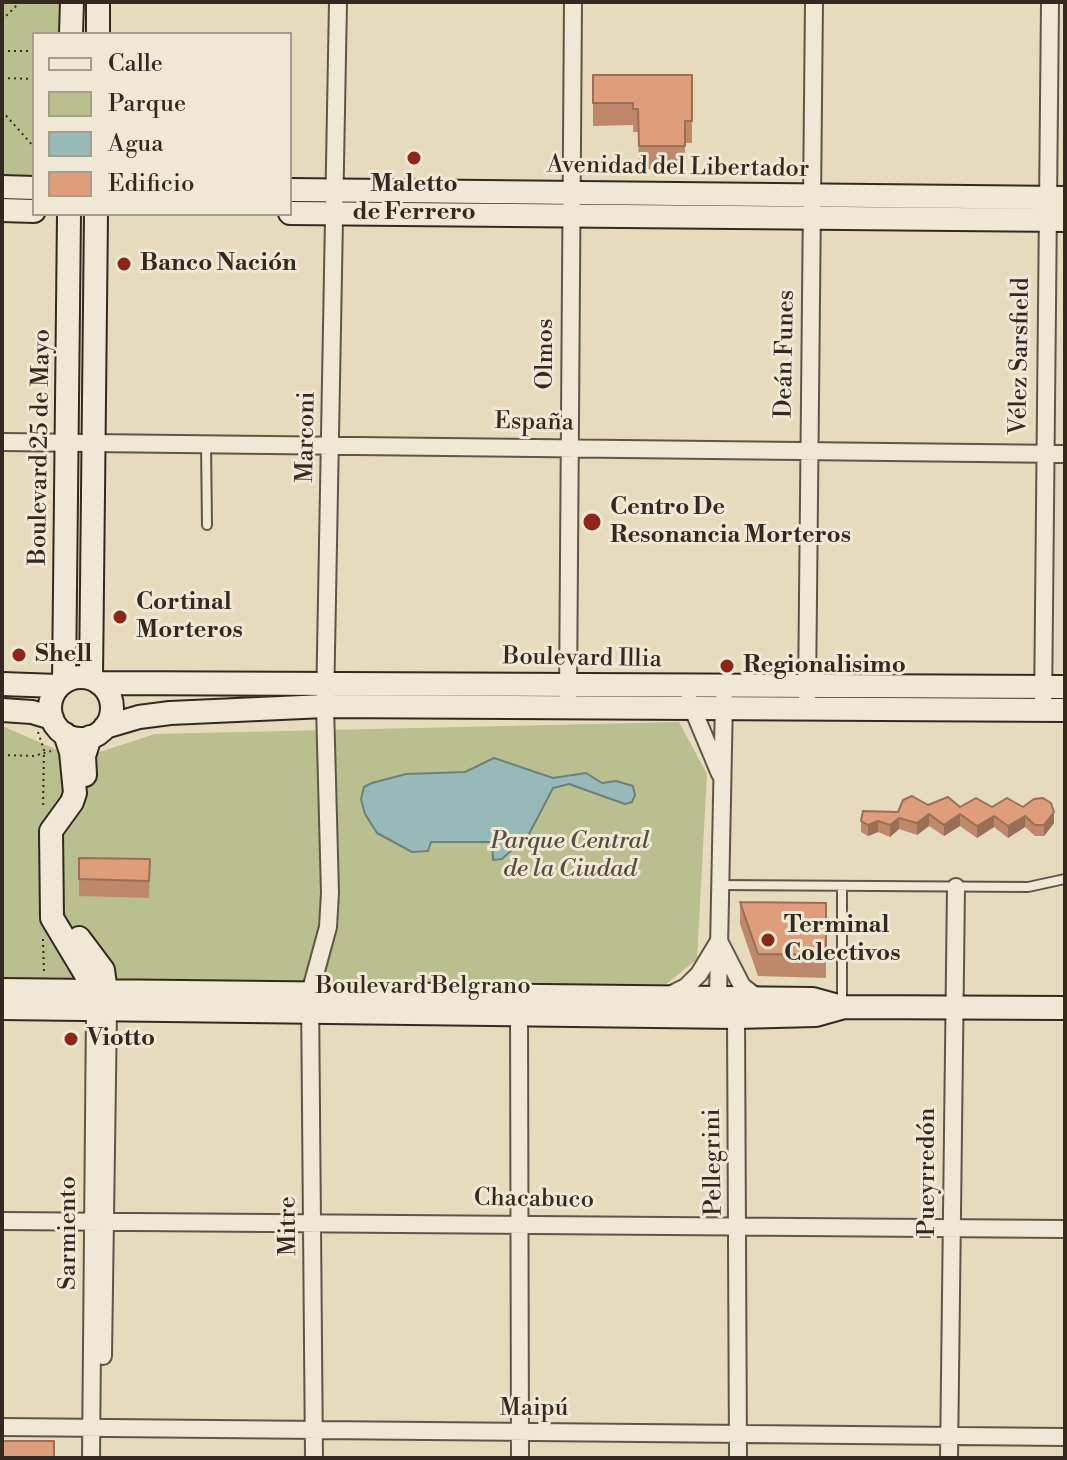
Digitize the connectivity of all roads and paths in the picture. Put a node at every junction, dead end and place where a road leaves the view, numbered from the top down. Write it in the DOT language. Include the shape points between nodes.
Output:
graph roads {
  1 [pos="20,2"];
  2 [pos="72,2"];
  3 [pos="98,2"];
  4 [pos="338,2"];
  5 [pos="573,2"];
  6 [pos="814,2"];
  7 [pos="1050,2"];
  8 [pos="2,20"];
  9 [pos="71,32"];
  10 [pos="98,32"];
  11 [pos="2,51"];
  12 [pos="32,51"];
  13 [pos="2,78"];
  14 [pos="32,79"];
  15 [pos="2,111"];
  16 [pos="32,145"];
  17 [pos="2,187"];
  18 [pos="32,188"];
  19 [pos="292,191"];
  20 [pos="335,202"];
  21 [pos="571,204"];
  22 [pos="812,207"];
  23 [pos="1056,209"];
  24 [pos="2,210"];
  25 [pos="32,211"];
  26 [pos="292,213"];
  27 [pos="69,216"];
  28 [pos="96,216"];
  29 [pos="2,442"];
  30 [pos="68,442"];
  31 [pos="94,442"];
  32 [pos="206,443"];
  33 [pos="330,445"];
  34 [pos="570,448"];
  35 [pos="809,451"];
  36 [pos="1044,454"];
  37 [pos="1065,454"];
  38 [pos="207,525"];
  39 [pos="95,681"];
  40 [pos="2,684"];
  41 [pos="61,684"];
  42 [pos="1065,687"];
  43 [pos="568,695"];
  44 [pos="326,696"];
  45 [pos="807,696"];
  46 [pos="689,697"];
  47 [pos="724,697"];
  48 [pos="1050,702"];
  49 [pos="2,710"];
  50 [pos="98,732"];
  51 [pos="63,735"];
  52 [pos="2,755"];
  53 [pos="722,779"];
  54 [pos="57,871"];
  55 [pos="328,873"];
  56 [pos="720,878"];
  57 [pos="1065,879"];
  58 [pos="842,886"];
  59 [pos="956,887"];
  60 [pos="719,941"];
  61 [pos="5,997"];
  62 [pos="665,998"];
  63 [pos="718,998"];
  64 [pos="759,999"];
  65 [pos="101,1001"];
  66 [pos="310,1003"];
  67 [pos="518,1004"];
  68 [pos="842,1007"];
  69 [pos="952,1008"];
  70 [pos="1065,1008"];
  71 [pos="736,1017"];
  72 [pos="2,1221"];
  73 [pos="99,1223"];
  74 [pos="313,1223"];
  75 [pos="521,1224"];
  76 [pos="738,1226"];
  77 [pos="952,1228"];
  78 [pos="1065,1229"];
  79 [pos="2,1427"];
  80 [pos="96,1428"];
  81 [pos="314,1431"];
  82 [pos="738,1433"];
  83 [pos="520,1434"];
  84 [pos="949,1436"];
  85 [pos="1065,1437"];
  86 [pos="91,1458"];
  87 [pos="101,1458"];
  88 [pos="314,1458"];
  89 [pos="520,1458"];
  90 [pos="738,1458"];
  91 [pos="949,1458"];
  1 -- 8 [label="path"];
  2 -- 9 [label="street"];
  3 -- 10 [label="street"];
  4 -- 20 [label="street, Marconi"];
  5 -- 21 [label="street, Olmos"];
  6 -- 22 [label="street, Deán Funes"];
  7 -- 23 [label="street, Vélez Sarsfield"];
  11 -- 12 [label="path"];
  13 -- 14 [label="path"];
  15 -- 16 [label="path"];
  17 -- 18 [label="street"];
  19 -- 20 [label="street, Avenidad del Libertador"];
  20 -- 21 [label="street, Avenidad del Libertador"];
  20 -- 26 [label="street, Avenidad del Libertador"];
  20 -- 33 [label="street, Marconi"];
  21 -- 22 [label="street, Avenidad del Libertador"];
  21 -- 34 [label="street, Olmos"];
  22 -- 23 [label="street, Avenidad del Libertador"];
  22 -- 35 [label="street, Deán Funes"];
  23 -- 36 [label="street, Vélez Sarsfield"];
  24 -- 25 [label="street"];
  27 -- 30 [label="street, Boulevard 25 de Mayo"];
  28 -- 31 [label="street"];
  29 -- 30 [label="street, España"];
  30 -- 31 [label="street, España"];
  30 -- 41 [label="street, Boulevard 25 de Mayo"];
  31 -- 32 [label="street, España"];
  31 -- 39 [label="street"];
  32 -- 33 [label="street, España"];
  32 -- 38 [label="lane"];
  33 -- 34 [label="street, España"];
  33 -- 44 [label="street, Marconi"];
  34 -- 35 [label="street, España"];
  34 -- 43 [label="street, Olmos"];
  35 -- 36 [label="street, España"];
  35 -- 45 [label="street, Deán Funes"];
  36 -- 37 [label="street, España"];
  36 -- 48 [label="street, Vélez Sarsfield"];
  39 -- 41 [label="street"];
  39 -- 44 [label="street, Boulevard Illia"];
  39 -- 50 [label="street" via="112,709"];
  40 -- 41 [label="street"];
  41 -- 51 [label="street, Boulevard 25 de Mayo" via="50,701"];
  42 -- 48 [label="street, Boulevard Illia"];
  43 -- 44 [label="street, Boulevard Illia"];
  43 -- 46 [label="street, Boulevard Illia"];
  44 -- 50 [label="street, Boulevard Illia" via="170,713"];
  44 -- 55 [label="street, Marconi"];
  45 -- 47 [label="street, Boulevard Illia"];
  45 -- 48 [label="street, Boulevard Illia"];
  46 -- 47 [label="street, Boulevard Illia"];
  46 -- 53 [label="street"];
  47 -- 53 [label="street"];
  49 -- 51 [label="street" via="32,712"];
  50 -- 51 [label="street"];
  50 -- 54 [label="street" via="84,756 84,804 66,831"];
  51 -- 52 [label="path" via="34,756"];
  51 -- 54 [label="street, Boulevard 25 de Mayo" via="75,793 51,831"];
  53 -- 56 [label="street"];
  54 -- 65 [label="street" via="65,918 103,970"];
  55 -- 66 [label="street, Mitre" via="328,927"];
  56 -- 58 [label="lane"];
  56 -- 60 [label="street"];
  57 -- 59 [label="lane" via="1028,887"];
  58 -- 59 [label="lane"];
  58 -- 68 [label="lane"];
  59 -- 69 [label="street, Pueyrredón"];
  60 -- 62 [label="street" via="699,974"];
  60 -- 63 [label="street"];
  60 -- 64 [label="street" via="742,986"];
  61 -- 65 [label="street, Boulevard Belgrano"];
  62 -- 63 [label="street, Boulevard Belgrano"];
  62 -- 67 [label="street, Boulevard Belgrano"];
  63 -- 64 [label="street, Boulevard Belgrano"];
  63 -- 71 [label="street"];
  64 -- 68 [label="street, Boulevard Belgrano" via="813,999"];
  65 -- 66 [label="street, Boulevard Belgrano"];
  65 -- 73 [label="street, Sarmiento"];
  66 -- 67 [label="street, Boulevard Belgrano"];
  66 -- 74 [label="street, Mitre"];
  67 -- 71 [label="street, Boulevard Belgrano"];
  67 -- 75 [label="street"];
  68 -- 69 [label="street, Boulevard Belgrano"];
  68 -- 71 [label="street, Boulevard Belgrano" via="816,1015"];
  69 -- 70 [label="street, Boulevard Belgrano"];
  69 -- 77 [label="street, Pueyrredón"];
  71 -- 76 [label="street, Pellegrini"];
  72 -- 73 [label="street, Chacabuco"];
  73 -- 74 [label="street, Chacabuco"];
  73 -- 80 [label="street, Sarmiento"];
  74 -- 75 [label="street, Chacabuco"];
  74 -- 81 [label="street, Mitre"];
  75 -- 76 [label="street, Chacabuco"];
  75 -- 83 [label="street"];
  76 -- 77 [label="street, Chacabuco"];
  76 -- 82 [label="street, Pellegrini"];
  77 -- 78 [label="street, Chacabuco"];
  77 -- 84 [label="street, Pueyrredón"];
  79 -- 80 [label="street, Maipú"];
  80 -- 81 [label="street, Maipú"];
  80 -- 86 [label="street, Sarmiento"];
  80 -- 87 [label="street, Sarmiento"];
  81 -- 83 [label="street, Maipú"];
  81 -- 88 [label="street, Mitre"];
  82 -- 83 [label="street, Maipú"];
  82 -- 84 [label="street, Maipú"];
  82 -- 90 [label="street, Pellegrini"];
  83 -- 89 [label="street"];
  84 -- 85 [label="street, Maipú"];
  84 -- 91 [label="street, Pueyrredón"];
}
